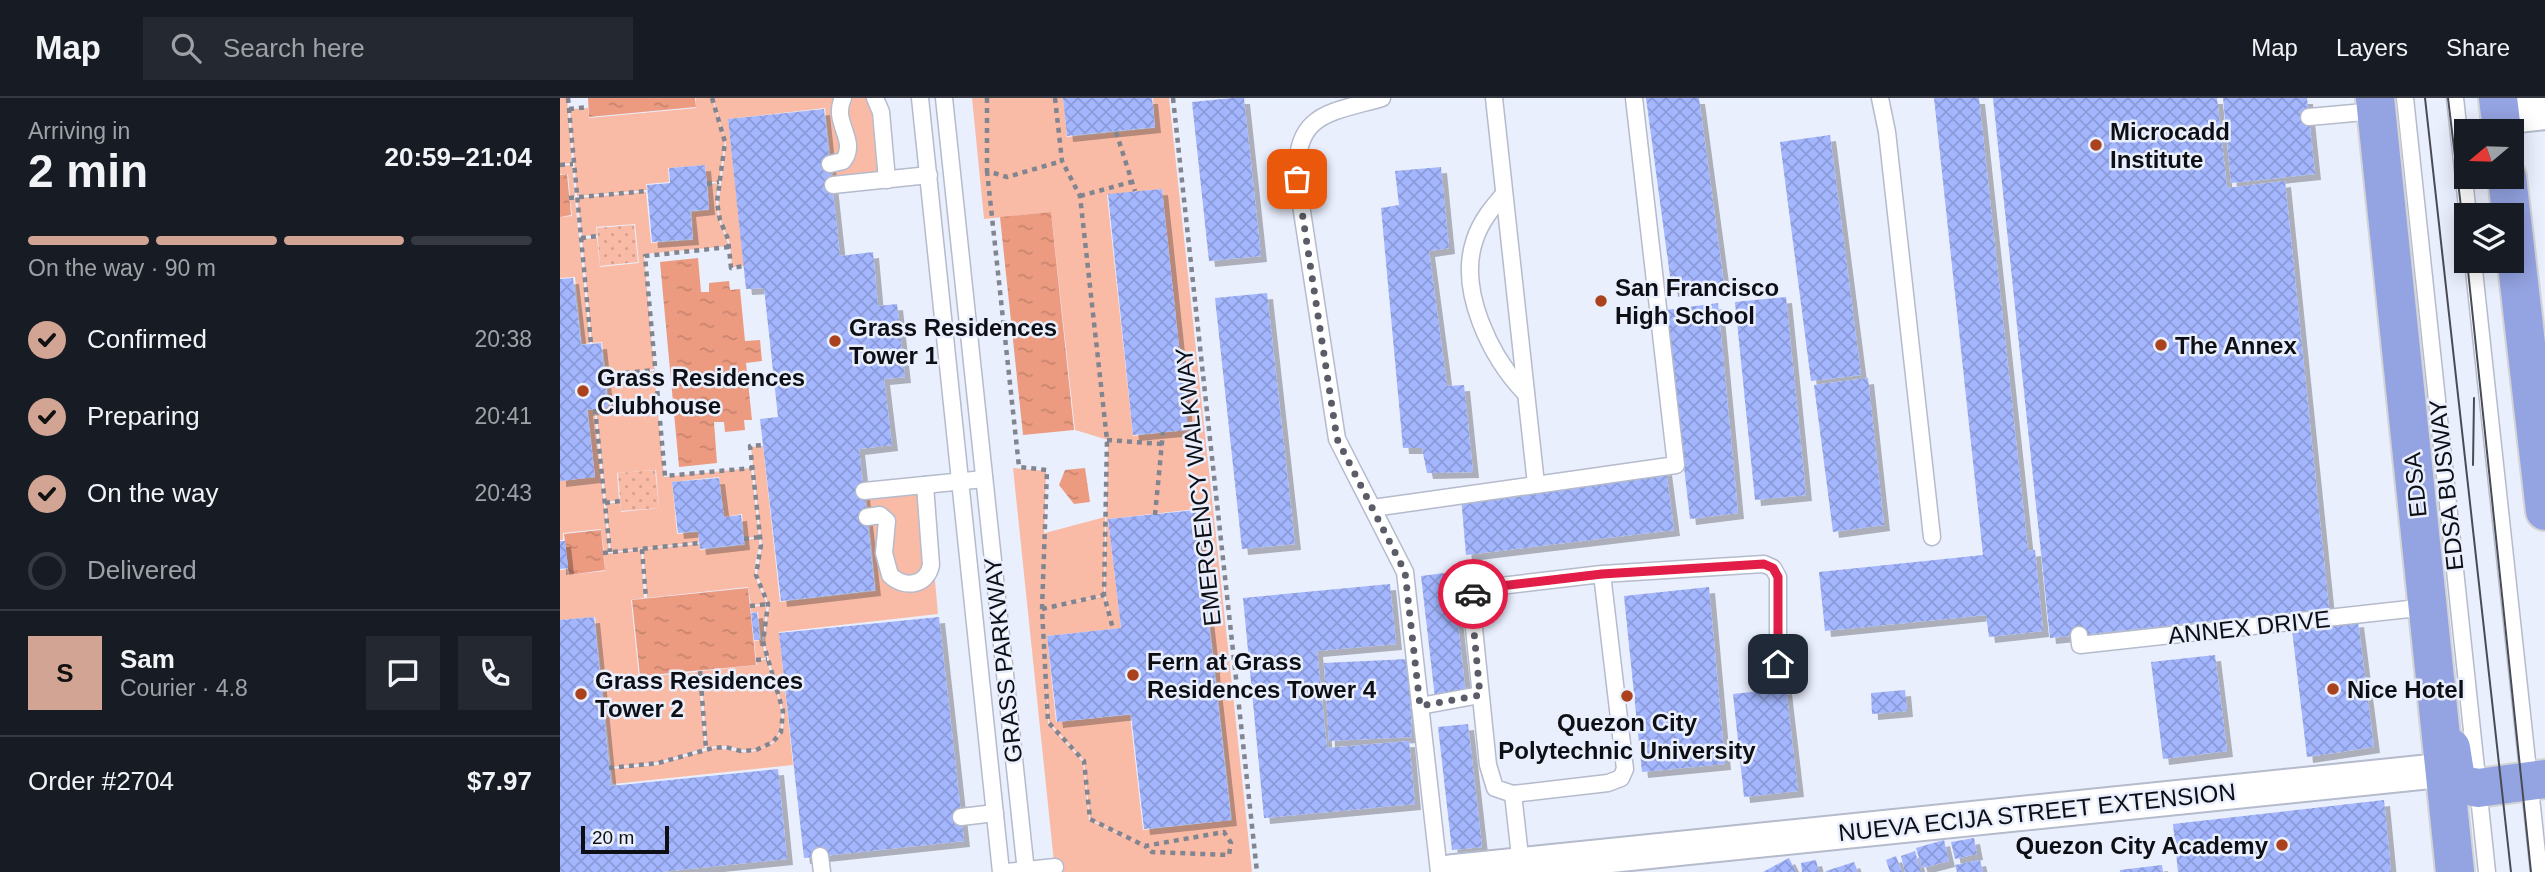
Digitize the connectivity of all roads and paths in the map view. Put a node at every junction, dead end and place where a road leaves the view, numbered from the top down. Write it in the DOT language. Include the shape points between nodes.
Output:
graph roads {
  1 [pos="568,98"];
  2 [pos="712,98"];
  3 [pos="843,98"];
  4 [pos="875,98"];
  5 [pos="920,98"];
  6 [pos="944,98"];
  7 [pos="987,98"];
  8 [pos="1055,98"];
  9 [pos="1173,98"];
  10 [pos="1382,98"];
  11 [pos="1494,98"];
  12 [pos="1634,98"];
  13 [pos="1880,98"];
  14 [pos="2455,98"];
  15 [pos="2385,101"];
  16 [pos="588,107"];
  17 [pos="569,109"];
  18 [pos="2545,110"];
  19 [pos="2500,115"];
  20 [pos="2309,117"];
  21 [pos="1116,132"];
  22 [pos="950,158"];
  23 [pos="1062,161"];
  24 [pos="573,164"];
  25 [pos="830,164"];
  26 [pos="560,165"];
  27 [pos="987,171"];
  28 [pos="928,173"];
  29 [pos="887,180"];
  30 [pos="719,182"];
  31 [pos="1131,182"];
  32 [pos="707,184"];
  33 [pos="953,184"];
  34 [pos="832,186"];
  35 [pos="2508,189"];
  36 [pos="647,191"];
  37 [pos="1135,191"];
  38 [pos="1504,194"];
  39 [pos="1080,196"];
  40 [pos="577,197"];
  41 [pos="569,198"];
  42 [pos="2467,203"];
  43 [pos="598,236"];
  44 [pos="581,238"];
  45 [pos="729,247"];
  46 [pos="744,266"];
  47 [pos="2474,273"];
  48 [pos="968,330"];
  49 [pos="946,333"];
  50 [pos="591,344"];
  51 [pos="655,370"];
  52 [pos="605,375"];
  53 [pos="1526,394"];
  54 [pos="594,409"];
  55 [pos="1163,432"];
  56 [pos="1107,440"];
  57 [pos="1162,444"];
  58 [pos="763,445"];
  59 [pos="752,468"];
  60 [pos="984,479"];
  61 [pos="961,481"];
  62 [pos="1536,484"];
  63 [pos="925,485"];
  64 [pos="864,491"];
  65 [pos="620,501"];
  66 [pos="605,503"];
  67 [pos="1373,508"];
  68 [pos="2545,511"];
  69 [pos="1155,514"];
  70 [pos="867,517"];
  71 [pos="760,537"];
  72 [pos="1932,537"];
  73 [pos="744,539"];
  74 [pos="699,543"];
  75 [pos="642,549"];
  76 [pos="610,552"];
  77 [pos="603,553"];
  78 [pos="1602,574"];
  79 [pos="1104,596"];
  80 [pos="646,598"];
  81 [pos="768,604"];
  82 [pos="750,606"];
  83 [pos="2427,607"];
  84 [pos="1042,609"];
  85 [pos="1113,629"];
  86 [pos="2079,635"];
  87 [pos="767,659"];
  88 [pos="756,660"];
  89 [pos="1778,664"];
  90 [pos="699,671"];
  91 [pos="1480,695"];
  92 [pos="1420,706"];
  93 [pos="706,749"];
  94 [pos="609,768"];
  95 [pos="2445,771"];
  96 [pos="2538,788"];
  97 [pos="2479,793"];
  98 [pos="1513,794"];
  99 [pos="961,817"];
  100 [pos="995,821"];
  101 [pos="2451,826"];
  102 [pos="1021,829"];
  103 [pos="1145,846"];
  104 [pos="1638,863"];
  105 [pos="1521,865"];
  106 [pos="1055,867"];
  107 [pos="1025,870"];
  108 [pos="1003,871"];
  109 [pos="1257,872"];
  110 [pos="1439,872"];
  111 [pos="1450,872"];
  112 [pos="2455,872"];
  113 [pos="2487,872"];
  114 [pos="2539,872"];
  1 -- 17 [label="path"];
  2 -- 30 [label="path" via="725,142"];
  3 -- 25 [label="lane" via="839,120 849,149 844,161"];
  4 -- 29 [label="lane" via="881,112"];
  5 -- 28 [label="lane, GRASS PARKWAY"];
  6 -- 22 [label="lane, GRASS PARKWAY"];
  7 -- 27 [label="path"];
  8 -- 23 [label="path"];
  9 -- 109 [label="path, EMERGENCY WALKWAY"];
  10 -- 67 [label="lane" via="1324,114 1304,134 1296,163 1337,439"];
  11 -- 38 [label="lane"];
  12 -- 62 [label="lane" via="1676,465"];
  13 -- 72 [label="lane"];
  14 -- 42 [label="lane"];
  15 -- 20 [label="lane"];
  15 -- 83 [label="highway, EDSA"];
  15 -- 97 [label="highway" via="2453,766 2458,781"];
  16 -- 17 [label="path"];
  17 -- 24 [label="path"];
  18 -- 19 [label="street"];
  21 -- 31 [label="path"];
  22 -- 28 [label="lane" via="947,166"];
  22 -- 33 [label="lane, GRASS PARKWAY"];
  23 -- 27 [label="path" via="1007,177"];
  23 -- 39 [label="path"];
  24 -- 26 [label="path"];
  24 -- 40 [label="path"];
  27 -- 84 [label="path" via="1018,467 1047,470"];
  28 -- 29 [label="lane"];
  28 -- 33 [label="lane" via="947,174"];
  28 -- 49 [label="lane, GRASS PARKWAY"];
  29 -- 34 [label="lane"];
  30 -- 32 [label="path"];
  30 -- 45 [label="path" via="718,211"];
  31 -- 37 [label="path"];
  31 -- 39 [label="path"];
  33 -- 48 [label="lane, GRASS PARKWAY"];
  35 -- 68 [label="highway"];
  36 -- 40 [label="path"];
  38 -- 53 [label="lane"];
  38 -- 53 [label="lane" via="1482,222 1474,242 1472,284 1488,339 1501,365"];
  39 -- 56 [label="path"];
  40 -- 41 [label="path"];
  40 -- 44 [label="path"];
  43 -- 44 [label="path"];
  44 -- 50 [label="path"];
  45 -- 46 [label="path" via="732,268"];
  45 -- 51 [label="path" via="645,256"];
  47 -- 96 [label="lane, EDSA BUSWAY"];
  48 -- 49 [label="lane"];
  48 -- 60 [label="lane, GRASS PARKWAY"];
  49 -- 61 [label="lane, GRASS PARKWAY"];
  51 -- 52 [label="path"];
  51 -- 59 [label="path" via="665,476"];
  53 -- 62 [label="lane"];
  54 -- 66 [label="path"];
  55 -- 57 [label="path"];
  56 -- 57 [label="path"];
  56 -- 79 [label="path"];
  57 -- 69 [label="path"];
  58 -- 59 [label="path" via="750,446"];
  59 -- 71 [label="path"];
  60 -- 61 [label="lane"];
  60 -- 102 [label="lane, GRASS PARKWAY"];
  61 -- 63 [label="lane"];
  61 -- 100 [label="lane, GRASS PARKWAY"];
  62 -- 67 [label="lane"];
  63 -- 64 [label="lane"];
  63 -- 70 [label="lane" via="931,565 920,582 902,584 890,575 884,553 887,521 880,515"];
  65 -- 66 [label="path"];
  66 -- 76 [label="path"];
  67 -- 92 [label="lane" via="1405,572"];
  71 -- 73 [label="path"];
  71 -- 81 [label="path" via="756,575"];
  74 -- 75 [label="path"];
  75 -- 76 [label="path"];
  75 -- 80 [label="path"];
  76 -- 77 [label="path"];
  78 -- 89 [label="lane" via="1764,564 1773,568 1778,577"];
  78 -- 91 [label="lane" via="1483,588 1474,593"];
  78 -- 98 [label="lane" via="1625,769 1621,778 1608,783"];
  79 -- 84 [label="path"];
  79 -- 85 [label="path"];
  81 -- 82 [label="path"];
  81 -- 87 [label="path" via="764,629"];
  83 -- 86 [label="lane, ANNEX DRIVE" via="2080,645"];
  83 -- 95 [label="highway, EDSA"];
  84 -- 103 [label="path" via="1048,722 1084,761 1090,819"];
  87 -- 88 [label="path"];
  87 -- 93 [label="path" via="783,711 778,735 752,751"];
  90 -- 93 [label="path"];
  91 -- 92 [label="lane"];
  91 -- 98 [label="lane" via="1495,788"];
  92 -- 110 [label="lane"];
  93 -- 94 [label="path" via="658,764"];
  95 -- 101 [label="highway, EDSA"];
  95 -- 104 [label="street, NUEVA ECIJA STREET EXTENSION"];
  96 -- 97 [label="highway"];
  96 -- 114 [label="lane, EDSA BUSWAY"];
  97 -- 101 [label="highway" via="2465,804"];
  97 -- 113 [label="lane"];
  98 -- 105 [label="lane"];
  99 -- 100 [label="lane"];
  100 -- 102 [label="lane" via="1004,839 1015,839"];
  100 -- 108 [label="lane, GRASS PARKWAY"];
  101 -- 112 [label="highway, EDSA"];
  102 -- 107 [label="lane, GRASS PARKWAY"];
  103 -- 103 [label="path" via="1224,832 1231,843 1229,855 1152,852"];
  104 -- 105 [label="street, NUEVA ECIJA STREET EXTENSION"];
  105 -- 111 [label="street, NUEVA ECIJA STREET EXTENSION"];
  106 -- 107 [label="lane"];
  107 -- 108 [label="lane, GRASS PARKWAY"];
}
